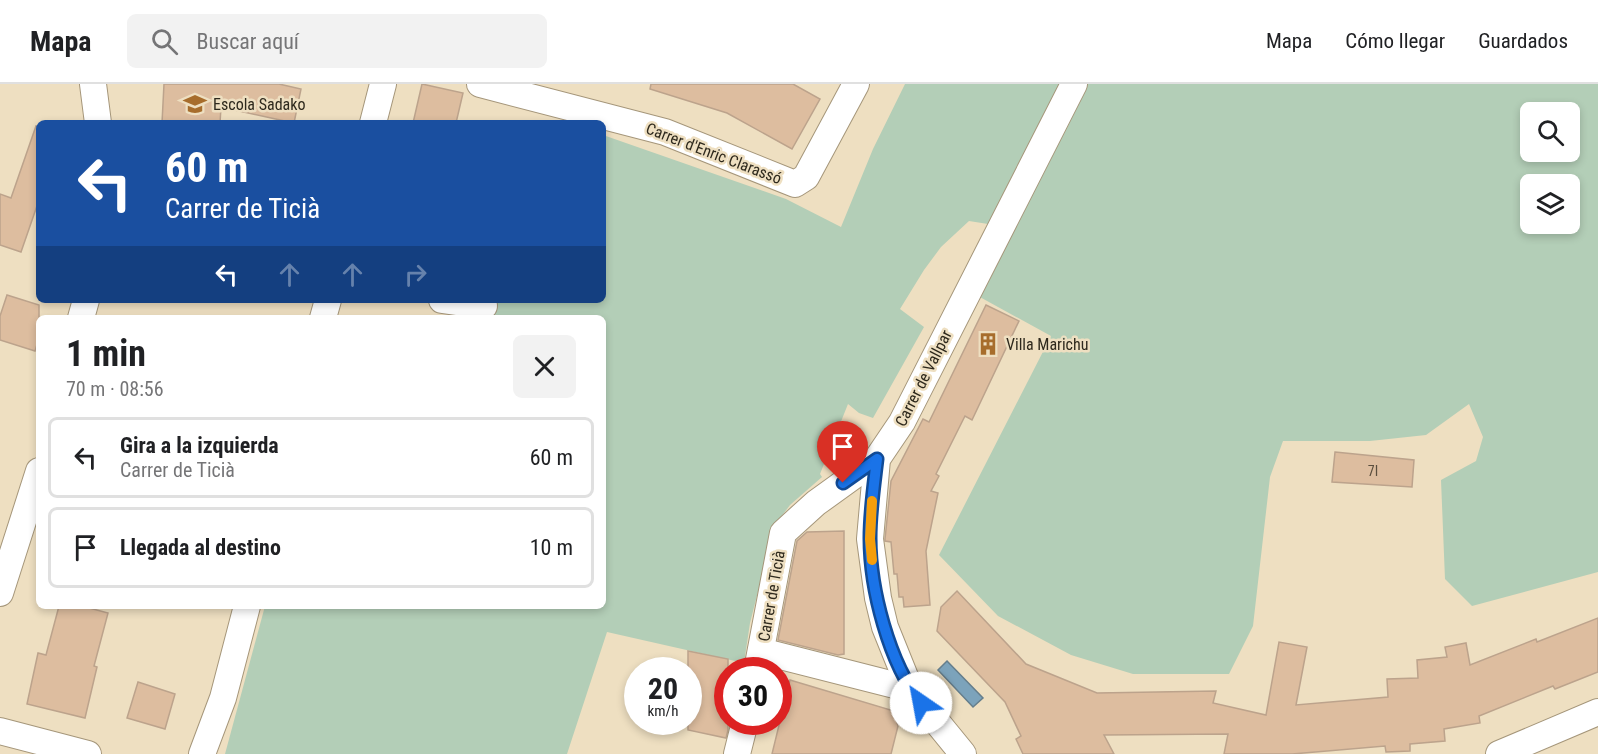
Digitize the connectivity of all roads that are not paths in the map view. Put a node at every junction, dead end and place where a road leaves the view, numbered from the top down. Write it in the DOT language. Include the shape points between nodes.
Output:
graph roads {
  1 [pos="93,84"];
  2 [pos="383,84"];
  3 [pos="480,84"];
  4 [pos="856,84"];
  5 [pos="1074,84"];
  6 [pos="98,120"];
  7 [pos="374,120"];
  8 [pos="463,303"];
  9 [pos="484,306"];
  10 [pos="877,459"];
  11 [pos="36,480"];
  12 [pos="0,593"];
  13 [pos="246,609"];
  14 [pos="760,657"];
  15 [pos="792,667"];
  16 [pos="910,689"];
  17 [pos="1598,712"];
  18 [pos="0,731"];
  19 [pos="742,735"];
  20 [pos="88,754"];
  21 [pos="202,754"];
  22 [pos="737,754"];
  23 [pos="963,754"];
  24 [pos="1499,754"];
  1 -- 6 [label="street"];
  2 -- 7 [label="street"];
  3 -- 4 [label="street, Carrer d'Enric Clarassó" via="665,132 795,184 806,177"];
  5 -- 10 [label="street, Carrer de Vallpar" via="902,422"];
  8 -- 9 [label="street"];
  10 -- 14 [label="street, Carrer de Ticià" via="783,532"];
  10 -- 16 [label="street, Carrer de Vallpar" via="871,530 873,569 885,627"];
  11 -- 12 [label="street"];
  13 -- 21 [label="street" via="223,698"];
  15 -- 16 [label="street"];
  16 -- 23 [label="street, Carrer de Vallpar"];
  17 -- 24 [label="street"];
  18 -- 20 [label="street"];
  19 -- 22 [label="street"];
}
